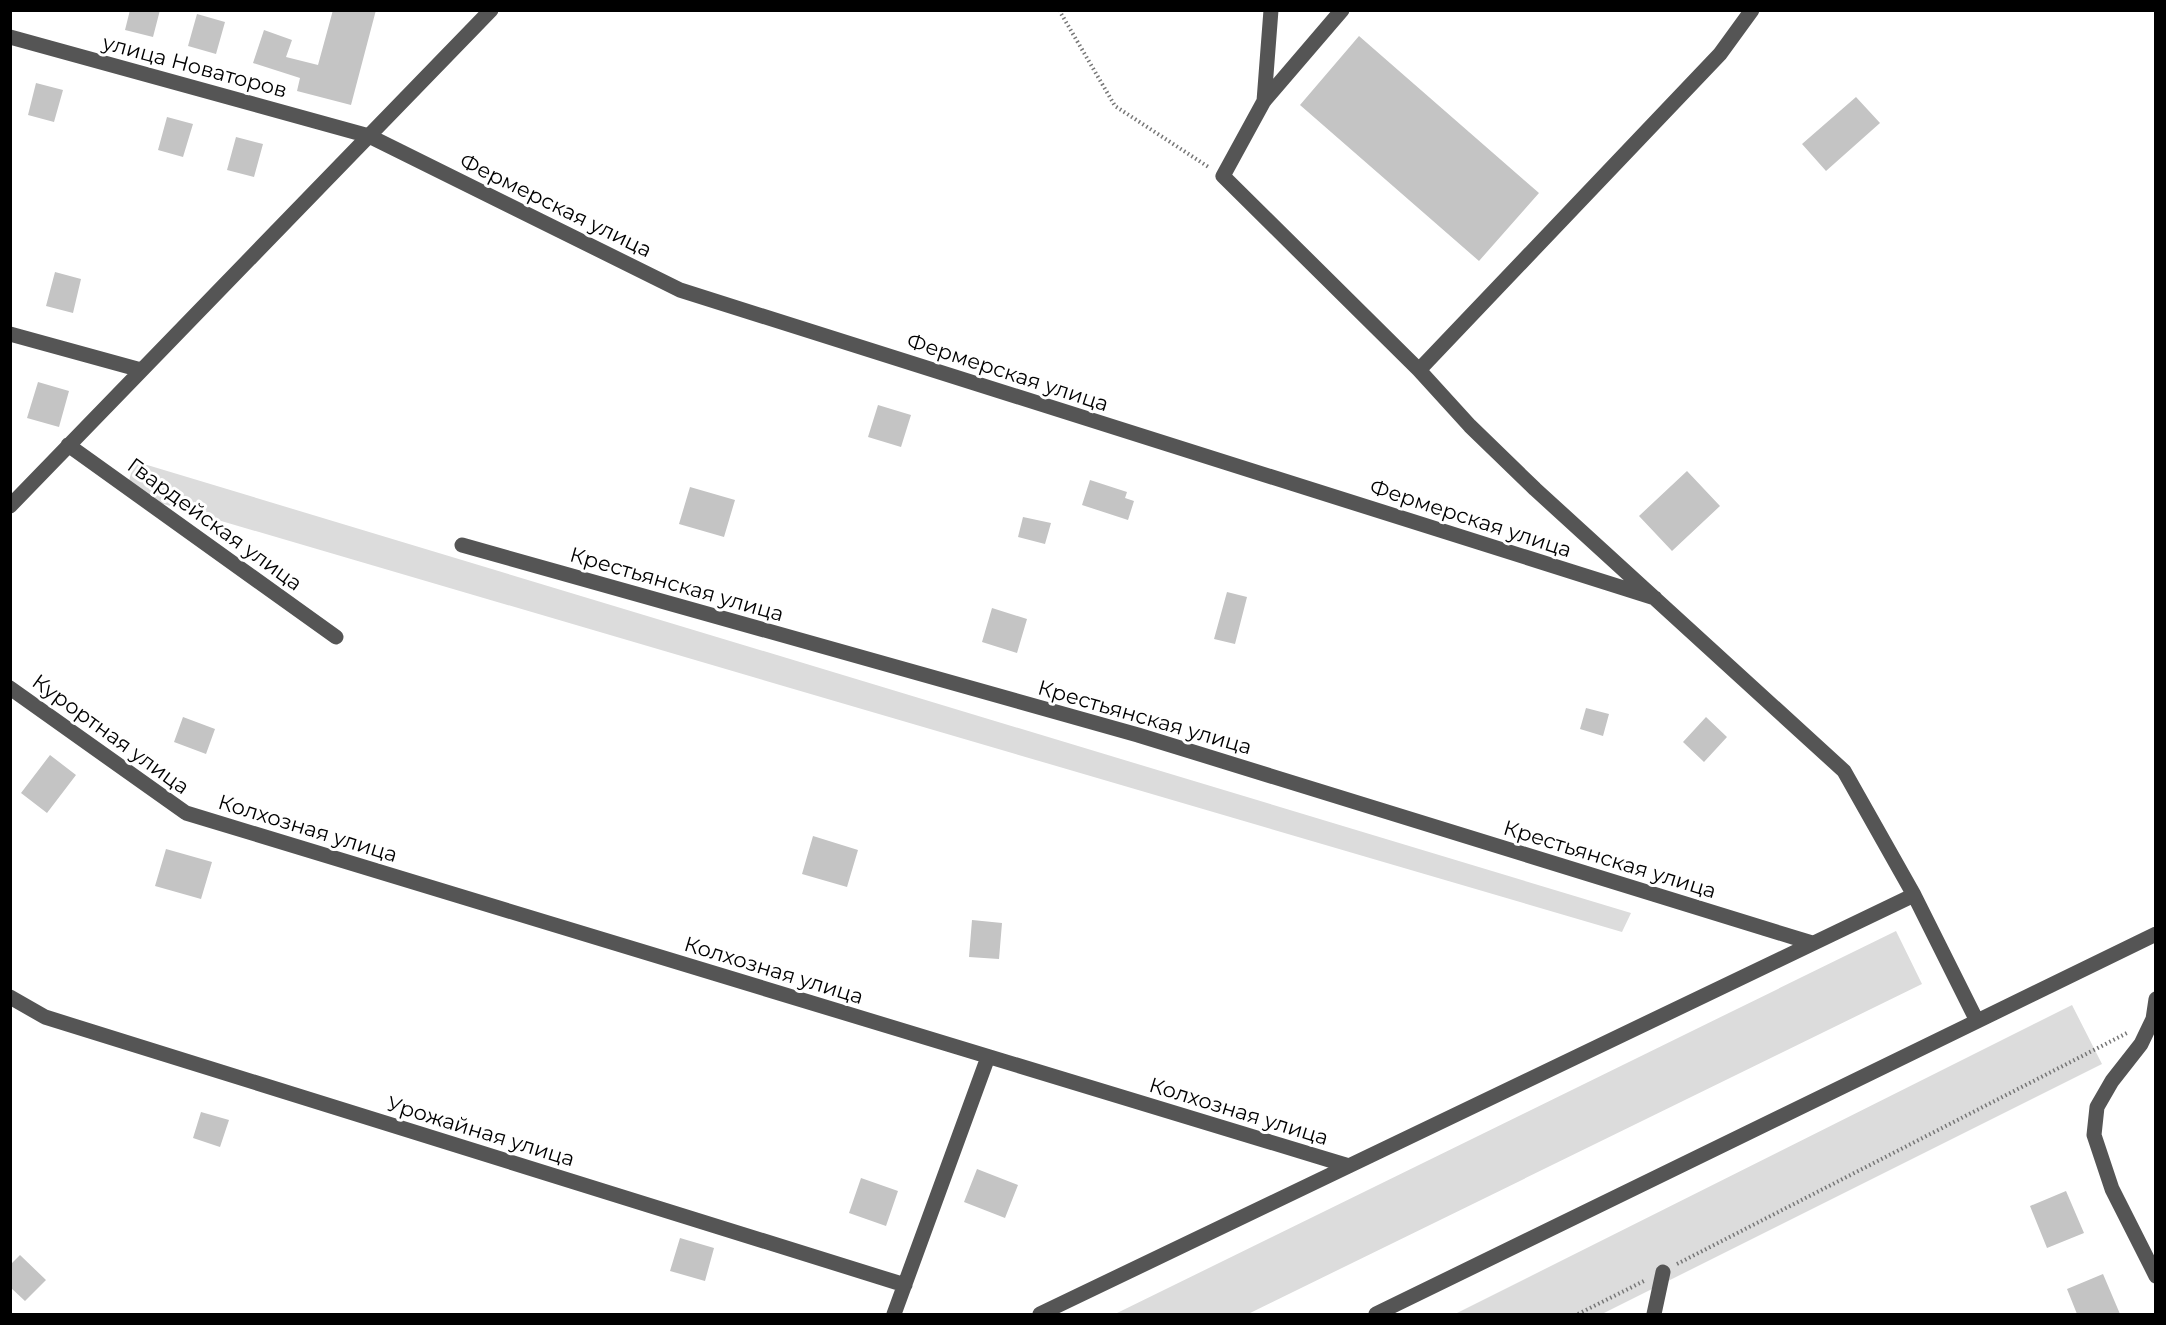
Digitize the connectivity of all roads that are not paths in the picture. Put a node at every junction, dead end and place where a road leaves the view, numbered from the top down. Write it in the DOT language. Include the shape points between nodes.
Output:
graph roads {
  1 [pos="490,10"];
  2 [pos="1271,10"];
  3 [pos="1342,10"];
  4 [pos="1752,10"];
  5 [pos="10,37"];
  6 [pos="1264,101"];
  7 [pos="369,136"];
  8 [pos="10,334"];
  9 [pos="141,370"];
  10 [pos="1419,370"];
  11 [pos="68,445"];
  12 [pos="10,506"];
  13 [pos="462,545"];
  14 [pos="1655,598"];
  15 [pos="336,637"];
  16 [pos="10,688"];
  17 [pos="186,813"];
  18 [pos="1914,895"];
  19 [pos="2155,936"];
  20 [pos="1812,943"];
  21 [pos="10,997"];
  22 [pos="2156,999"];
  23 [pos="1977,1021"];
  24 [pos="988,1057"];
  25 [pos="1349,1166"];
  26 [pos="1663,1272"];
  27 [pos="2156,1276"];
  28 [pos="905,1285"];
  29 [pos="894,1314"];
  30 [pos="1040,1314"];
  31 [pos="1376,1314"];
  32 [pos="1654,1314"];
  1 -- 7 [label="street"];
  2 -- 6 [label="street"];
  3 -- 6 [label="street"];
  4 -- 10 [label="street" via="1719,54"];
  5 -- 7 [label="street, улица Новаторов"];
  6 -- 10 [label="street" via="1223,176"];
  7 -- 9 [label="street"];
  7 -- 14 [label="street, Фермерская улица" via="680,290"];
  8 -- 9 [label="street"];
  9 -- 11 [label="street"];
  10 -- 14 [label="street" via="1470,426"];
  11 -- 12 [label="street"];
  11 -- 15 [label="street, Гвардейская улица"];
  13 -- 20 [label="street, Крестьянская улица" via="1138,735"];
  14 -- 18 [label="street" via="1844,771"];
  16 -- 17 [label="street, Курортная улица"];
  17 -- 24 [label="street, Колхозная улица"];
  18 -- 20 [label="street"];
  18 -- 23 [label="street"];
  19 -- 23 [label="street"];
  20 -- 25 [label="street"];
  21 -- 28 [label="street, Урожайная улица" via="45,1017"];
  22 -- 27 [label="street" via="2153,1019 2141,1044 2097,1107 2094,1136 2112,1189"];
  23 -- 31 [label="street"];
  24 -- 25 [label="street, Колхозная улица"];
  24 -- 28 [label="street"];
  25 -- 30 [label="street"];
  26 -- 32 [label="street"];
  28 -- 29 [label="street"];
}
